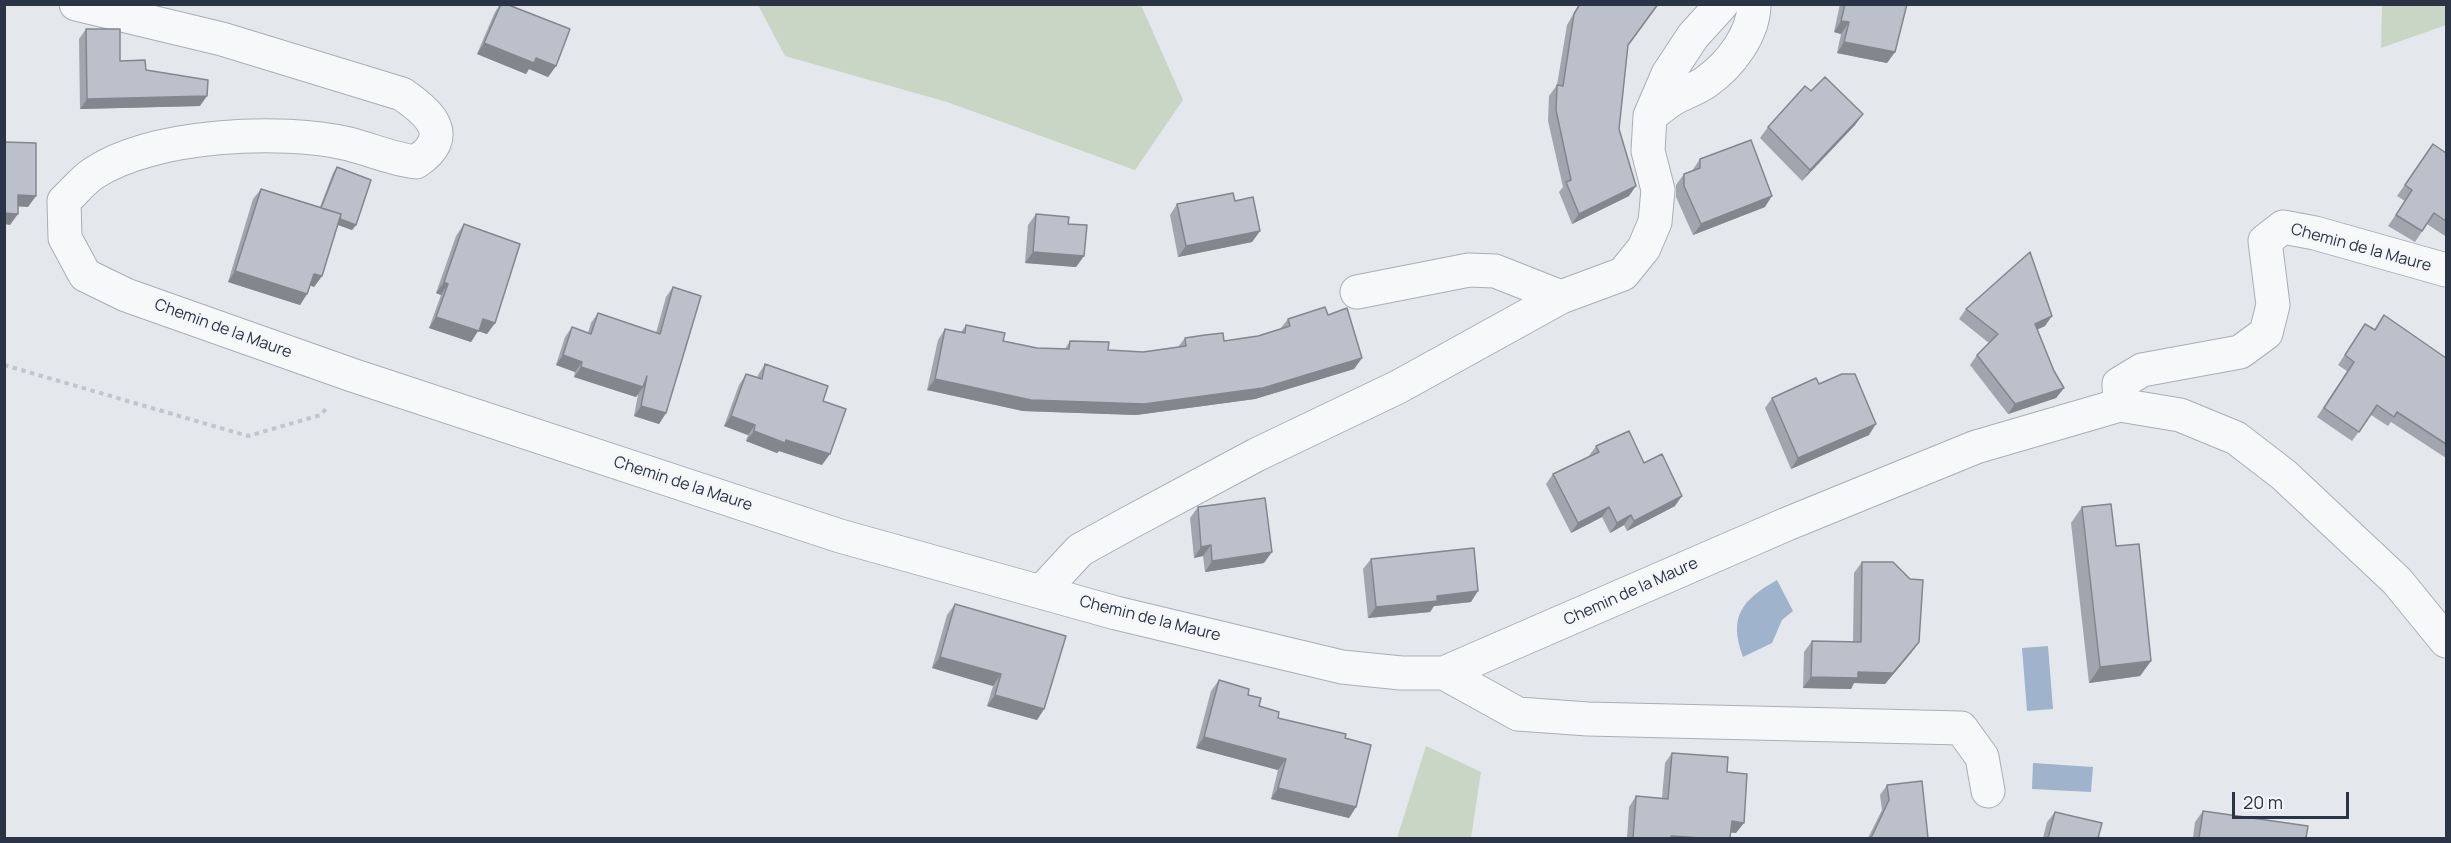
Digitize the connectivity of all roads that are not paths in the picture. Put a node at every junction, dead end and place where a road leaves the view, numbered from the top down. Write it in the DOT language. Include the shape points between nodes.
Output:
graph roads {
  1 [pos="76,4"];
  2 [pos="1722,4"];
  3 [pos="1754,4"];
  4 [pos="1650,116"];
  5 [pos="2446,270"];
  6 [pos="1357,292"];
  7 [pos="1561,297"];
  8 [pos="2120,405"];
  9 [pos="1042,591"];
  10 [pos="2446,641"];
  11 [pos="1444,673"];
  12 [pos="1988,791"];
  1 -- 9 [label="street, Chemin de la Maure" via="222,39 402,94 425,110 434,122 430,153 416,162 393,159 349,144 295,137 207,138 141,152 94,173 64,201 65,238 85,275 126,295 352,375 840,536"];
  2 -- 4 [label="street" via="1693,36 1668,74"];
  3 -- 4 [label="street" via="1754,16 1739,47 1723,67 1705,83 1672,99"];
  4 -- 7 [label="street" via="1648,151 1658,190 1655,222 1644,248 1623,274"];
  5 -- 8 [label="street, Chemin de la Maure" via="2283,227 2265,241 2273,305 2266,333 2240,352 2142,370 2120,384"];
  6 -- 7 [label="street" via="1469,270 1495,271"];
  7 -- 9 [label="street" via="1398,387 1256,455 1080,550"];
  8 -- 10 [label="street, Chemin de la Maure" via="2180,415 2236,438 2284,475 2397,581"];
  8 -- 11 [label="street, Chemin de la Maure" via="1976,447 1787,524"];
  9 -- 11 [label="street, Chemin de la Maure" via="1116,613 1342,667"];
  11 -- 12 [label="street" via="1518,714 1961,728 1982,757"];
}
